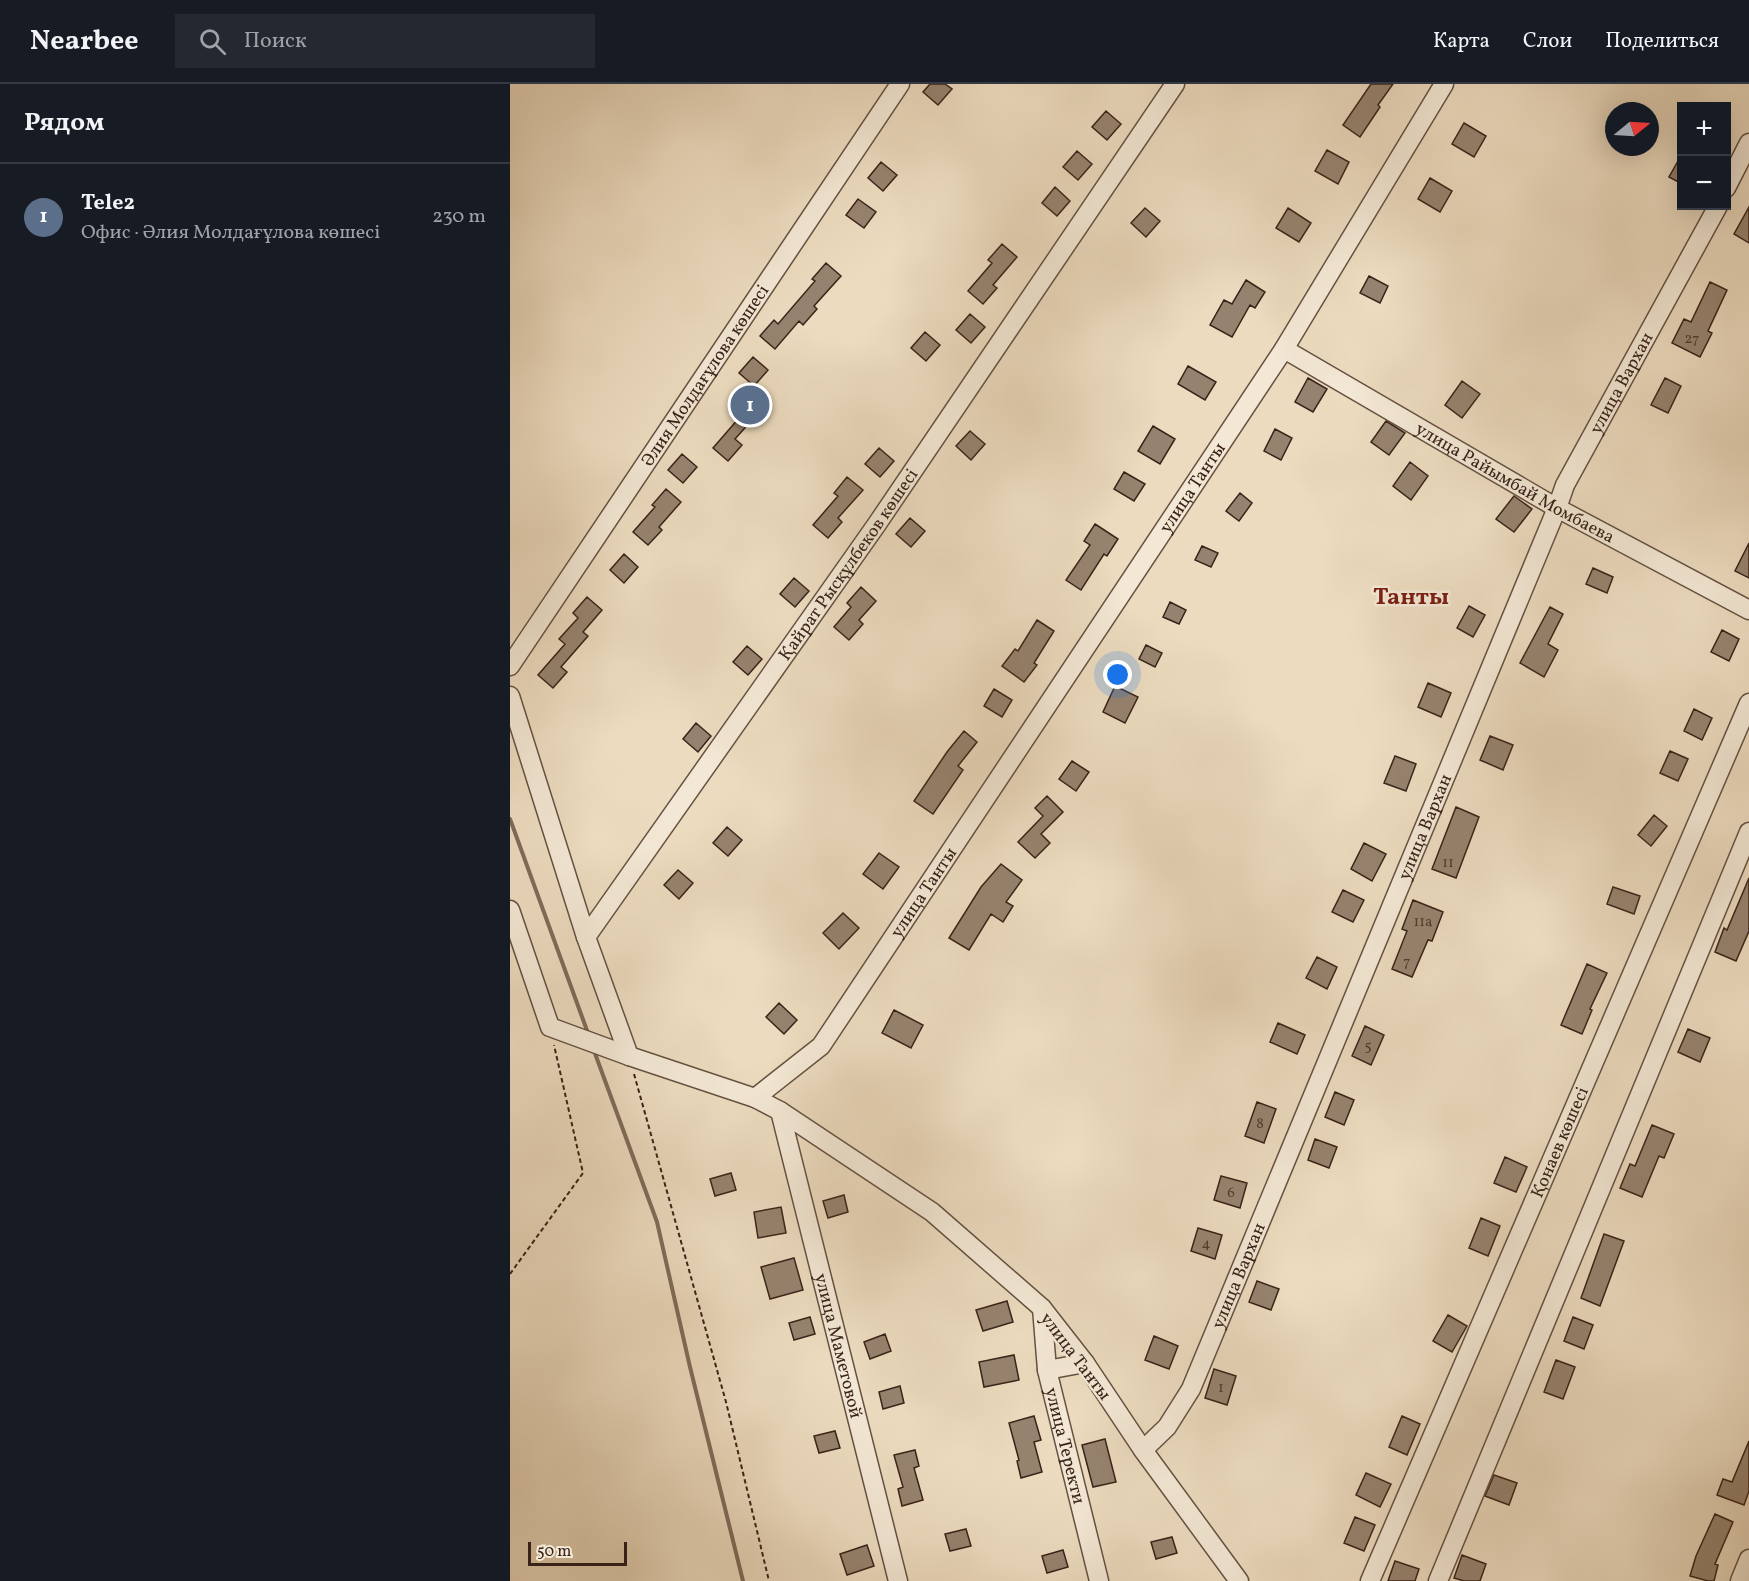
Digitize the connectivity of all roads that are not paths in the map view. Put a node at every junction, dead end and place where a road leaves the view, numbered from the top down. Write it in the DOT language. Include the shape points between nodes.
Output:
graph roads {
  1 [pos="900,84"];
  2 [pos="1174,84"];
  3 [pos="1444,84"];
  4 [pos="1749,143"];
  5 [pos="1731,178"];
  6 [pos="1716,210"];
  7 [pos="1284,349"];
  8 [pos="1557,508"];
  9 [pos="1749,610"];
  10 [pos="510,666"];
  11 [pos="510,696"];
  12 [pos="1749,703"];
  13 [pos="1749,831"];
  14 [pos="510,910"];
  15 [pos="586,937"];
  16 [pos="629,1056"];
  17 [pos="755,1098"];
  18 [pos="780,1110"];
  19 [pos="1042,1308"];
  20 [pos="1085,1363"];
  21 [pos="1047,1370"];
  22 [pos="1143,1450"];
  23 [pos="1749,1559"];
  24 [pos="898,1581"];
  25 [pos="1099,1581"];
  26 [pos="1239,1581"];
  27 [pos="1370,1581"];
  28 [pos="1438,1581"];
  29 [pos="1740,1581"];
  1 -- 10 [label="street, Әлия Молдағұлова көшесі"];
  2 -- 15 [label="street, Қайрат Рысқұлбеков көшесі" via="877,524"];
  3 -- 7 [label="street, улица Танты"];
  4 -- 5 [label="street"];
  6 -- 8 [label="street, улица Вархан" via="1565,485"];
  7 -- 8 [label="street, улица Райымбай Момбаева"];
  7 -- 17 [label="street, улица Танты" via="821,1046"];
  8 -- 9 [label="street, улица Райымбай Момбаева"];
  8 -- 22 [label="street, улица Вархан" via="1191,1389 1167,1427"];
  11 -- 15 [label="street"];
  12 -- 27 [label="street, Қонаев көшесі"];
  13 -- 28 [label="street"];
  14 -- 16 [label="street" via="550,1027"];
  15 -- 16 [label="street"];
  16 -- 17 [label="street"];
  17 -- 18 [label="street, улица Танты"];
  18 -- 19 [label="street, улица Танты" via="932,1212"];
  18 -- 24 [label="street, улица Маметовой"];
  19 -- 20 [label="street, улица Танты"];
  19 -- 21 [label="street, улица Теректи"];
  20 -- 21 [label="street"];
  20 -- 22 [label="street, улица Танты"];
  21 -- 25 [label="street, улица Теректи"];
  22 -- 26 [label="street, улица Танты"];
  23 -- 29 [label="street"];
}
